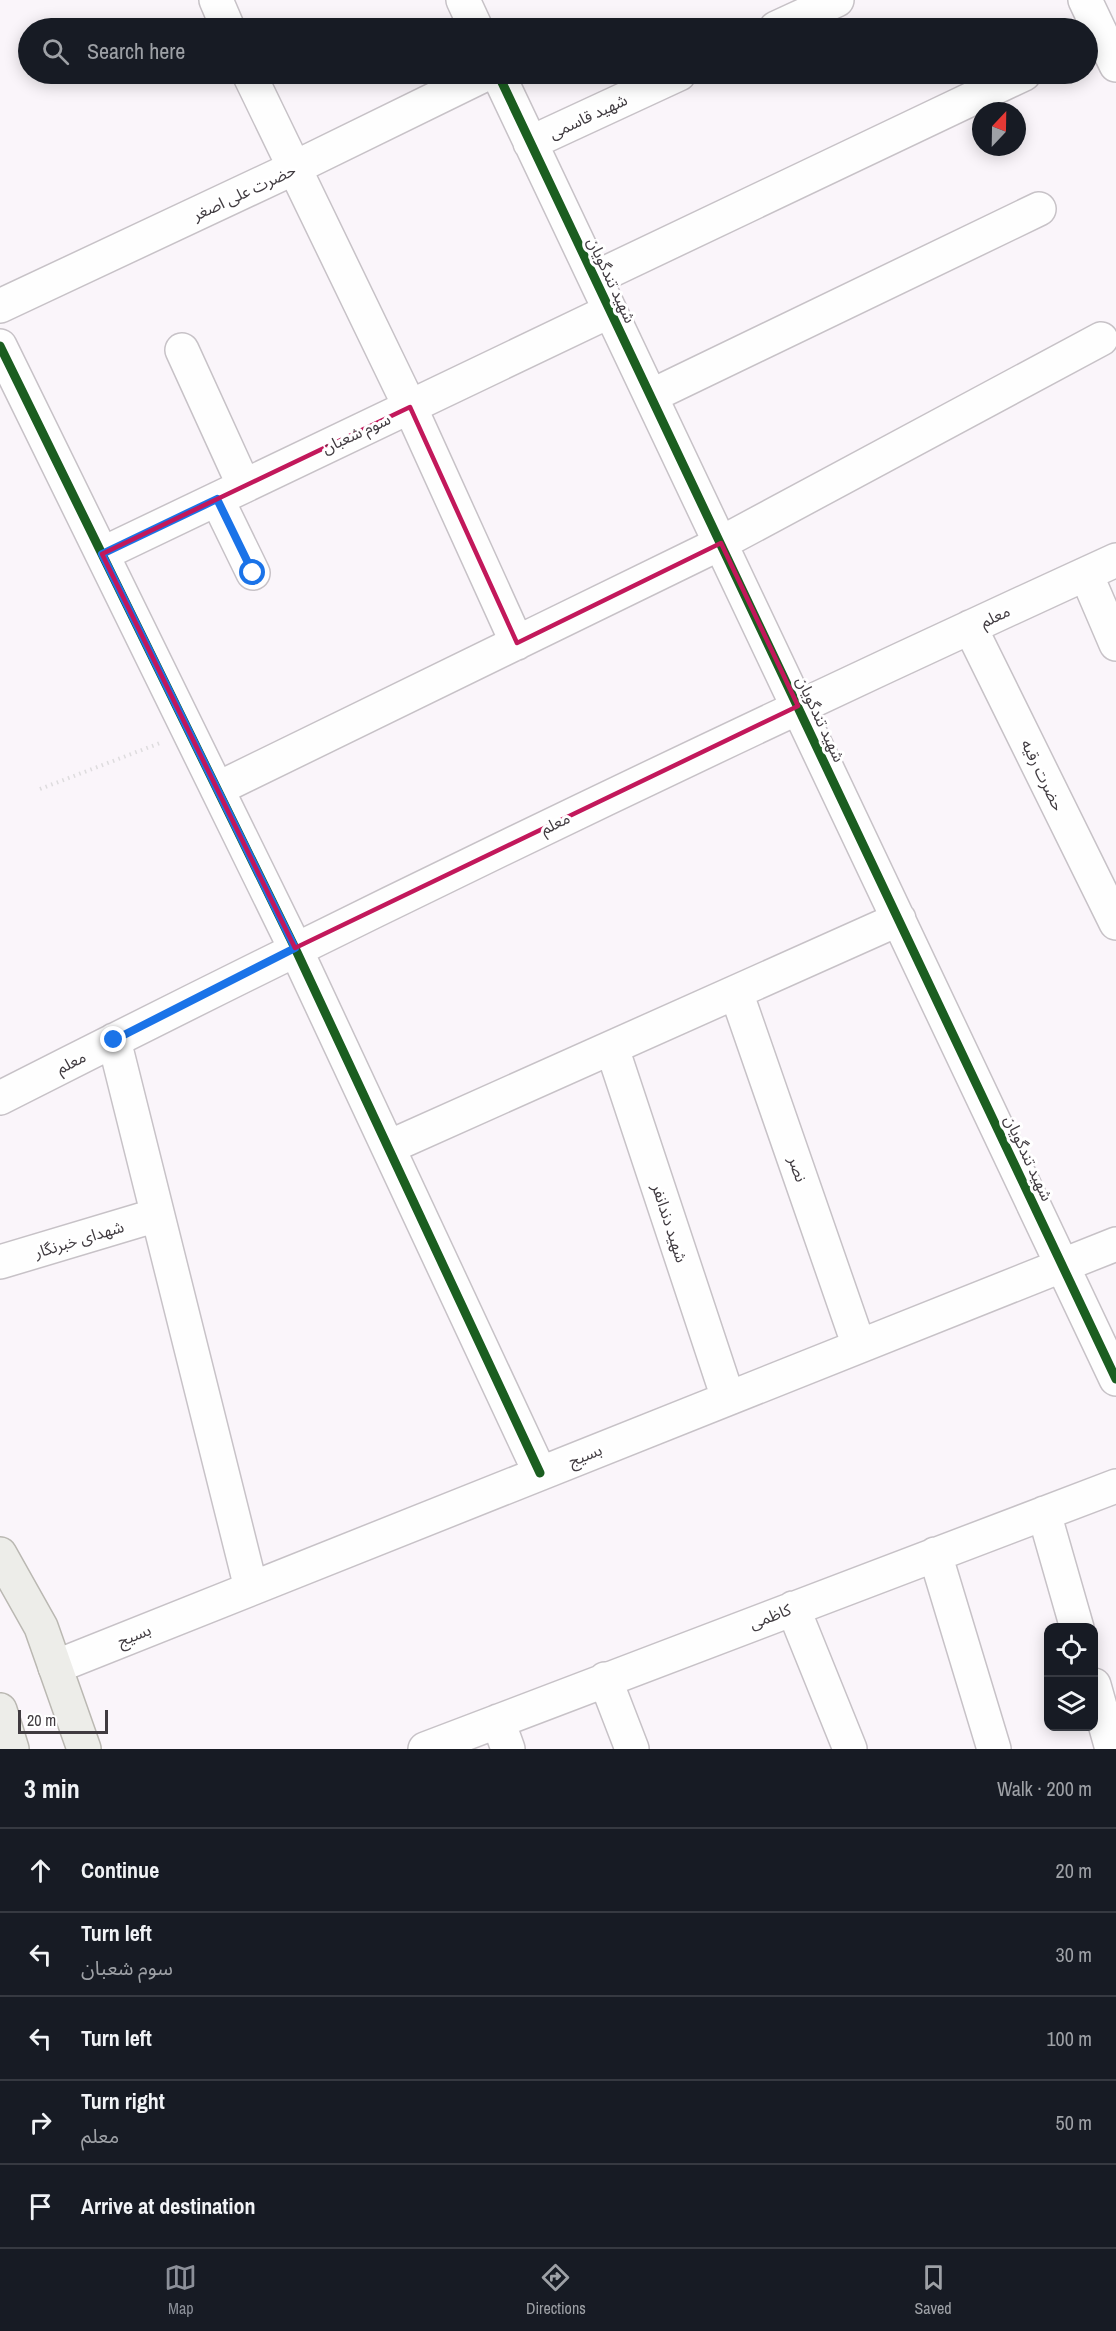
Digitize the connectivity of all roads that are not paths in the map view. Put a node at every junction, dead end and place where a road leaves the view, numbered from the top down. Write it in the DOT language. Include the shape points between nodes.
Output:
graph roads {
  1 [pos="216,0"];
  2 [pos="837,0"];
  3 [pos="1085,0"];
  4 [pos="224,18"];
  5 [pos="798,18"];
  6 [pos="1093,18"];
  7 [pos="1098,30"];
  8 [pos="1106,48"];
  9 [pos="254,84"];
  10 [pos="466,84"];
  11 [pos="503,84"];
  12 [pos="657,84"];
  13 [pos="1003,84"];
  14 [pos="530,143"];
  15 [pos="294,168"];
  16 [pos="1039,209"];
  17 [pos="594,278"];
  18 [pos="0,306"];
  19 [pos="610,311"];
  20 [pos="1101,339"];
  21 [pos="0,346"];
  22 [pos="182,350"];
  23 [pos="651,396"];
  24 [pos="410,407"];
  25 [pos="230,492"];
  26 [pos="721,543"];
  27 [pos="102,554"];
  28 [pos="1116,560"];
  29 [pos="253,573"];
  30 [pos="1086,574"];
  31 [pos="970,627"];
  32 [pos="517,643"];
  33 [pos="1116,644"];
  34 [pos="798,706"];
  35 [pos="217,789"];
  36 [pos="899,919"];
  37 [pos="1116,922"];
  38 [pos="295,948"];
  39 [pos="736,992"];
  40 [pos="114,1040"];
  41 [pos="612,1047"];
  42 [pos="0,1098"];
  43 [pos="388,1147"];
  44 [pos="157,1215"];
  45 [pos="1116,1244"];
  46 [pos="0,1262"];
  47 [pos="1063,1264"];
  48 [pos="859,1346"];
  49 [pos="1116,1379"];
  50 [pos="728,1398"];
  51 [pos="540,1473"];
  52 [pos="1116,1486"];
  53 [pos="1044,1513"];
  54 [pos="0,1554"];
  55 [pos="936,1554"];
  56 [pos="251,1588"];
  57 [pos="793,1608"];
  58 [pos="1076,1623"];
  59 [pos="55,1667"];
  60 [pos="605,1679"];
  61 [pos="1098,1699"];
  62 [pos="503,1735"];
  63 [pos="84,1749"];
  64 [pos="425,1749"];
  65 [pos="632,1749"];
  66 [pos="850,1749"];
  67 [pos="994,1749"];
  68 [pos="1112,1749"];
  1 -- 4 [label="street"];
  2 -- 5 [label="street"];
  3 -- 6 [label="street"];
  7 -- 8 [label="street"];
  9 -- 15 [label="street"];
  10 -- 15 [label="street, حضرت علی اصغر"];
  11 -- 14 [label="street, شهید تندگویان"];
  12 -- 14 [label="street, شهید قاسمی"];
  13 -- 17 [label="street"];
  14 -- 17 [label="street, شهید تندگویان"];
  15 -- 18 [label="street, حضرت علی اصغر"];
  15 -- 24 [label="street"];
  16 -- 23 [label="street"];
  17 -- 19 [label="street, شهید تندگویان"];
  19 -- 23 [label="street, شهید تندگویان"];
  19 -- 24 [label="street, سوم شعبان"];
  20 -- 26 [label="street"];
  21 -- 27 [label="street"];
  22 -- 25 [label="street"];
  23 -- 26 [label="street, شهید تندگویان"];
  24 -- 25 [label="street, سوم شعبان"];
  24 -- 32 [label="street"];
  25 -- 27 [label="street, سوم شعبان"];
  25 -- 29 [label="street"];
  26 -- 32 [label="street"];
  26 -- 34 [label="street, شهید تندگویان"];
  27 -- 35 [label="street"];
  28 -- 30 [label="street, معلم"];
  30 -- 31 [label="street, معلم"];
  30 -- 33 [label="street"];
  31 -- 34 [label="street, معلم"];
  31 -- 37 [label="street, حضرت رقیه"];
  32 -- 35 [label="street"];
  34 -- 36 [label="street, شهید تندگویان"];
  34 -- 38 [label="street, معلم"];
  35 -- 38 [label="street"];
  36 -- 39 [label="street"];
  36 -- 47 [label="street, شهید تندگویان"];
  38 -- 40 [label="street, معلم"];
  38 -- 43 [label="street"];
  39 -- 41 [label="street"];
  39 -- 48 [label="street, نصر"];
  40 -- 42 [label="street, معلم"];
  40 -- 44 [label="street"];
  41 -- 43 [label="street"];
  41 -- 50 [label="street, شهید دندانفر"];
  43 -- 51 [label="street"];
  44 -- 46 [label="street, شهدای خبرنگار"];
  44 -- 56 [label="street"];
  45 -- 47 [label="street, بسیج"];
  47 -- 48 [label="street, بسیج"];
  47 -- 49 [label="street, شهید تندگویان"];
  48 -- 50 [label="street, بسیج"];
  50 -- 51 [label="street, بسیج"];
  51 -- 56 [label="street, بسیج"];
  52 -- 53 [label="street, کاظمی"];
  53 -- 55 [label="street, کاظمی"];
  53 -- 58 [label="street"];
  54 -- 59 [label="main road" via="41,1627"];
  55 -- 57 [label="street, کاظمی"];
  55 -- 67 [label="street"];
  56 -- 59 [label="street, بسیج"];
  57 -- 60 [label="street, کاظمی"];
  57 -- 66 [label="street"];
  59 -- 63 [label="main road"];
  60 -- 62 [label="street, کاظمی"];
  60 -- 65 [label="street"];
  61 -- 68 [label="street"];
  62 -- 64 [label="street, کاظمی"];
}
